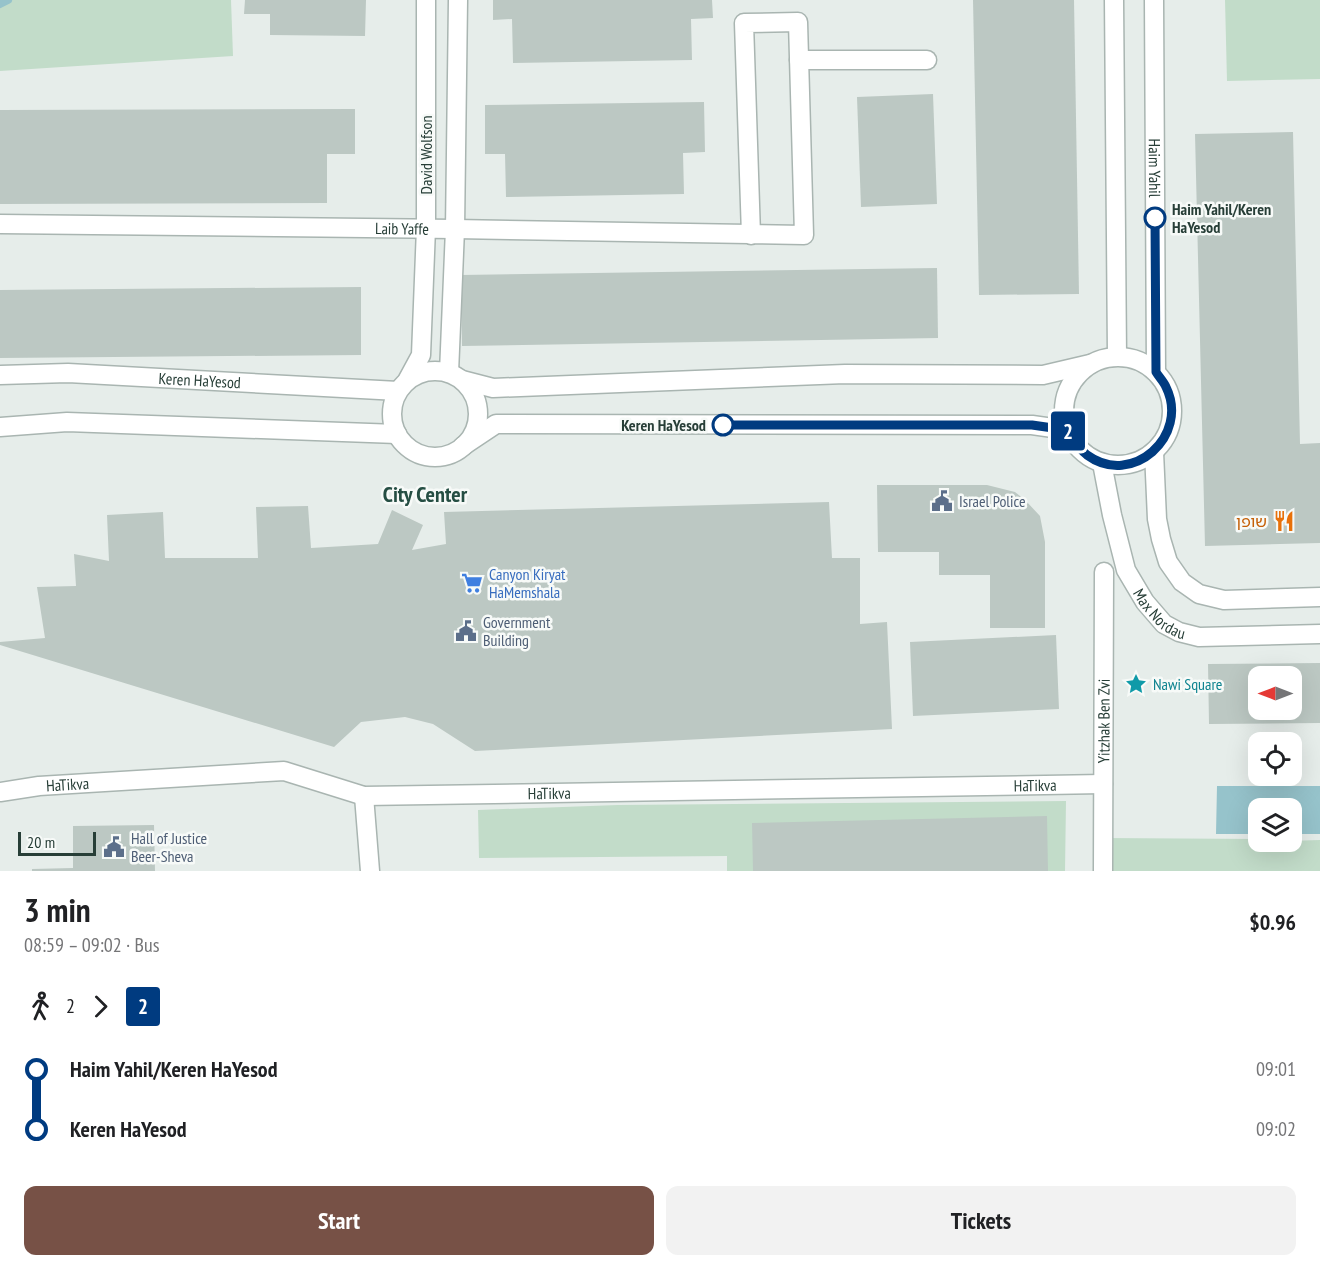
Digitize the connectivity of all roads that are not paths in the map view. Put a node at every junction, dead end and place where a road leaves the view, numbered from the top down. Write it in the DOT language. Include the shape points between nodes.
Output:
graph roads {
  1 [pos="426,0"];
  2 [pos="458,0"];
  3 [pos="1114,0"];
  4 [pos="1154,0"];
  5 [pos="799,60"];
  6 [pos="927,60"];
  7 [pos="0,224"];
  8 [pos="426,228"];
  9 [pos="455,229"];
  10 [pos="751,235"];
  11 [pos="1117,357"];
  12 [pos="1090,364"];
  13 [pos="1156,372"];
  14 [pos="0,375"];
  15 [pos="456,376"];
  16 [pos="403,385"];
  17 [pos="0,427"];
  18 [pos="1067,430"];
  19 [pos="397,434"];
  20 [pos="463,446"];
  21 [pos="1154,452"];
  22 [pos="1102,462"];
  23 [pos="1104,572"];
  24 [pos="1320,597"];
  25 [pos="1320,634"];
  26 [pos="1103,784"];
  27 [pos="0,792"];
  28 [pos="364,796"];
  29 [pos="370,871"];
  30 [pos="1103,871"];
  1 -- 8 [label="street, David Wolfson"];
  2 -- 9 [label="street, David Wolfson"];
  3 -- 11 [label="street"];
  4 -- 13 [label="street, Haim Yahil"];
  5 -- 6 [label="street"];
  5 -- 10 [label="street, Laib Yaffe" via="804,235"];
  5 -- 10 [label="street" via="798,21 744,23"];
  7 -- 8 [label="street, Laib Yaffe"];
  8 -- 9 [label="street, Laib Yaffe"];
  8 -- 16 [label="street, David Wolfson" via="421,355"];
  9 -- 10 [label="street, Laib Yaffe"];
  9 -- 15 [label="street, David Wolfson"];
  11 -- 12 [label="street"];
  11 -- 13 [label="street" via="1131,358"];
  12 -- 15 [label="street" via="1043,375 845,374 493,388"];
  12 -- 18 [label="street" via="1067,393"];
  13 -- 21 [label="street" via="1172,403 1165,438"];
  14 -- 16 [label="street, Keren HaYesod" via="68,373"];
  15 -- 16 [label="street" via="434,370 420,373"];
  15 -- 20 [label="street" via="472,392 477,406 477,421"];
  16 -- 19 [label="street" via="393,401"];
  17 -- 19 [label="street" via="67,422"];
  18 -- 20 [label="street" via="1032,425 496,424"];
  18 -- 22 [label="street" via="1087,455"];
  19 -- 20 [label="street" via="421,455 436,457"];
  21 -- 22 [label="street" via="1131,464"];
  21 -- 24 [label="street, Max Nordau" via="1161,539 1168,562 1182,582 1199,594 1224,600"];
  22 -- 25 [label="street, Max Nordau" via="1126,570 1164,624 1198,638"];
  23 -- 26 [label="street, Yitzhak Ben Zvi"];
  26 -- 28 [label="street, HaTikva"];
  26 -- 30 [label="street, Yitzhak Ben Zvi"];
  27 -- 28 [label="street, HaTikva" via="39,786 284,771"];
  28 -- 29 [label="street"];
}
